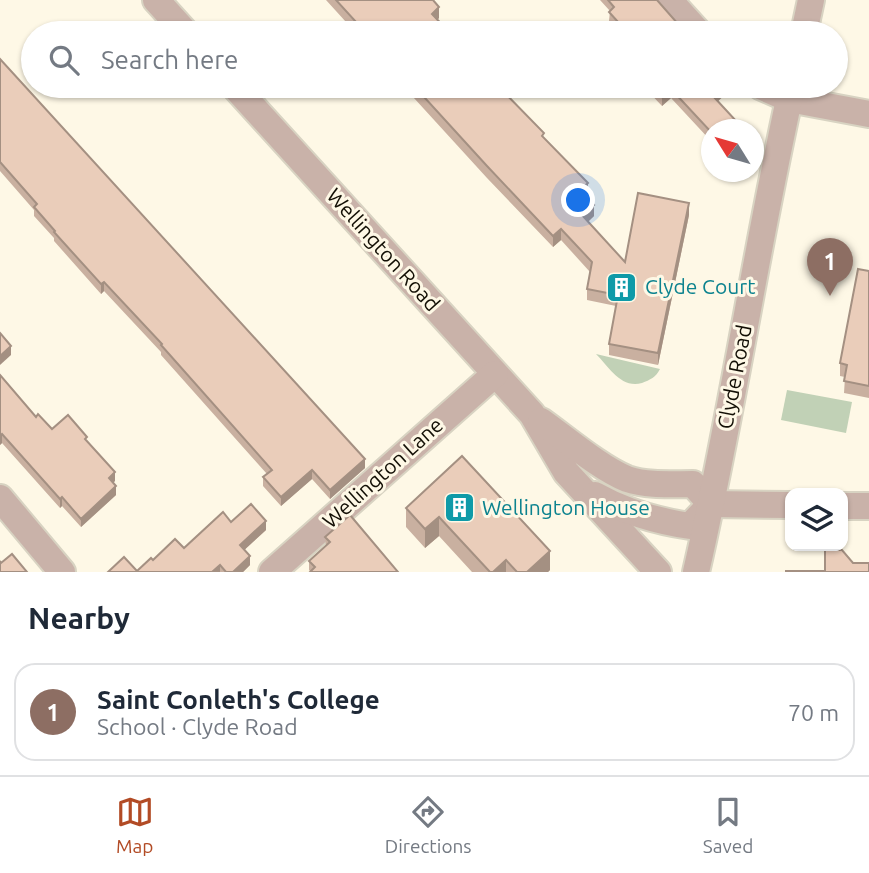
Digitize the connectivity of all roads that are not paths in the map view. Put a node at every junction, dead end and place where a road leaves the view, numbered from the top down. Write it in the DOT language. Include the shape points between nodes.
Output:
graph roads {
  1 [pos="156,0"];
  2 [pos="669,0"];
  3 [pos="811,0"];
  4 [pos="176,21"];
  5 [pos="688,21"];
  6 [pos="807,21"];
  7 [pos="245,98"];
  8 [pos="790,98"];
  9 [pos="812,98"];
  10 [pos="869,114"];
  11 [pos="495,374"];
  12 [pos="532,414"];
  13 [pos="581,488"];
  14 [pos="0,498"];
  15 [pos="711,504"];
  16 [pos="785,505"];
  17 [pos="848,506"];
  18 [pos="869,506"];
  19 [pos="62,572"];
  20 [pos="272,572"];
  21 [pos="658,572"];
  22 [pos="696,572"];
  1 -- 4 [label="street"];
  2 -- 5 [label="street"];
  3 -- 6 [label="street"];
  7 -- 11 [label="street, Wellington Road"];
  8 -- 15 [label="street, Clyde Road"];
  9 -- 10 [label="street"];
  11 -- 12 [label="street, Wellington Road"];
  11 -- 20 [label="street, Wellington Lane"];
  12 -- 13 [label="street, Wellington Road" via="566,472"];
  12 -- 15 [label="street, Wellington Road" via="606,468 652,484 693,484"];
  13 -- 15 [label="street, Wellington Road" via="617,507 690,526"];
  13 -- 21 [label="street, Wellington Road"];
  14 -- 19 [label="street"];
  15 -- 16 [label="street"];
  15 -- 22 [label="street, Clyde Road"];
  17 -- 18 [label="street"];
}
